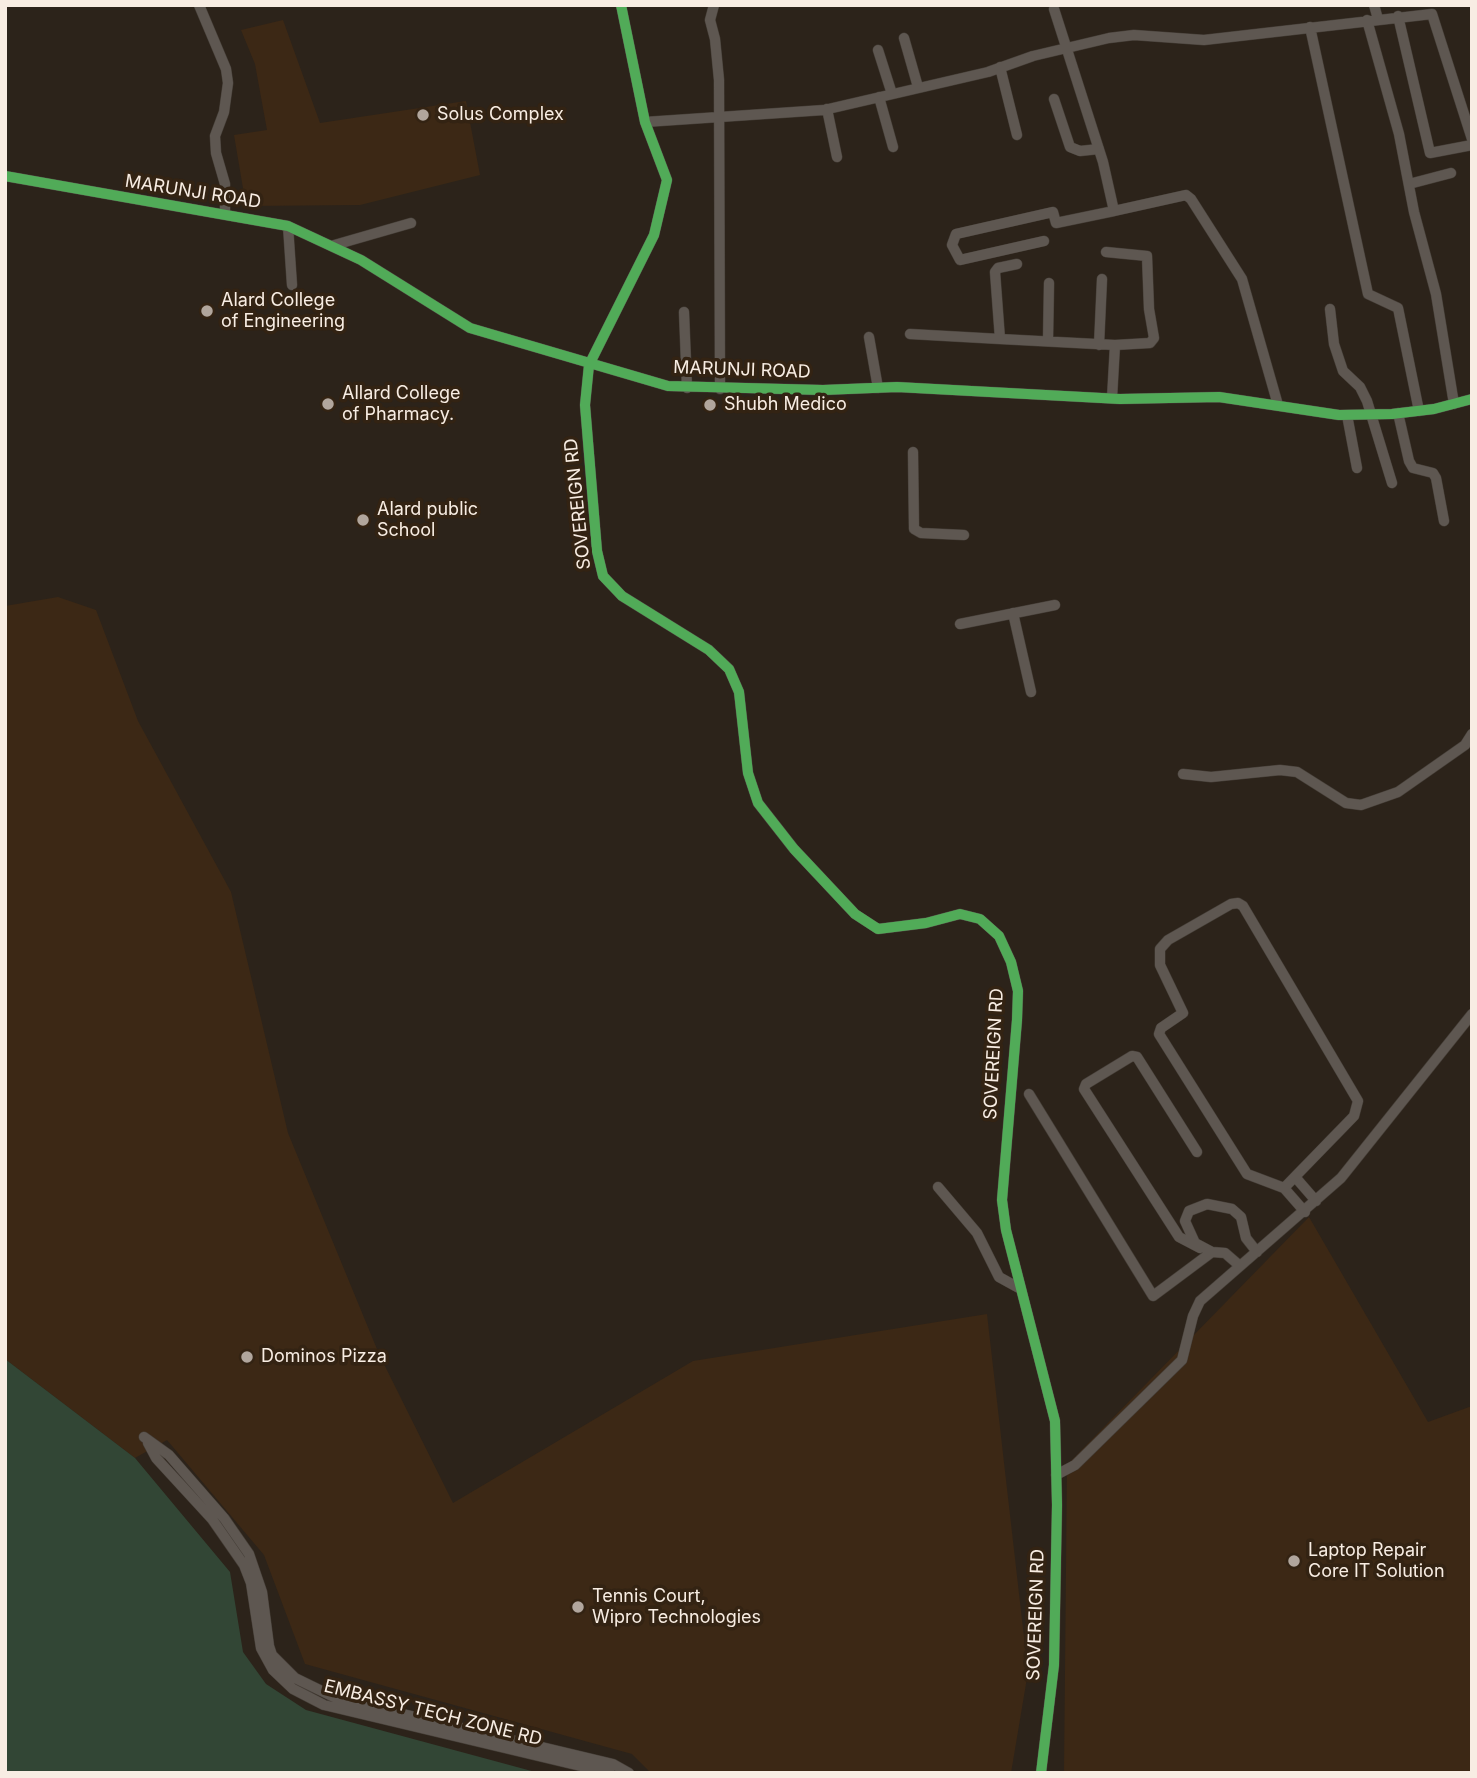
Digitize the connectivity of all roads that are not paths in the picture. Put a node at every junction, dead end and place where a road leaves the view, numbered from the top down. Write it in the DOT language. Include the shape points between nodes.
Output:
graph roads {
  1 [pos="199,5"];
  2 [pos="621,5"];
  3 [pos="714,5"];
  4 [pos="1374,5"];
  5 [pos="1055,9"];
  6 [pos="1398,16"];
  7 [pos="1373,19"];
  8 [pos="1310,27"];
  9 [pos="904,38"];
  10 [pos="1067,47"];
  11 [pos="878,50"];
  12 [pos="1000,67"];
  13 [pos="918,87"];
  14 [pos="891,94"];
  15 [pos="879,97"];
  16 [pos="1054,99"];
  17 [pos="827,109"];
  18 [pos="717,115"];
  19 [pos="645,122"];
  20 [pos="1017,135"];
  21 [pos="1472,139"];
  22 [pos="1472,145"];
  23 [pos="893,147"];
  24 [pos="1099,149"];
  25 [pos="837,158"];
  26 [pos="1451,173"];
  27 [pos="5,176"];
  28 [pos="1409,184"];
  29 [pos="1114,211"];
  30 [pos="225,214"];
  31 [pos="411,223"];
  32 [pos="288,226"];
  33 [pos="1044,241"];
  34 [pos="331,246"];
  35 [pos="1106,252"];
  36 [pos="1017,264"];
  37 [pos="1102,279"];
  38 [pos="1049,284"];
  39 [pos="292,285"];
  40 [pos="1330,309"];
  41 [pos="684,312"];
  42 [pos="910,334"];
  43 [pos="869,337"];
  44 [pos="1000,339"];
  45 [pos="1048,341"];
  46 [pos="1099,345"];
  47 [pos="1115,345"];
  48 [pos="589,365"];
  49 [pos="687,388"];
  50 [pos="878,388"];
  51 [pos="720,389"];
  52 [pos="1112,398"];
  53 [pos="1472,399"];
  54 [pos="1278,404"];
  55 [pos="1454,404"];
  56 [pos="1419,411"];
  57 [pos="1398,413"];
  58 [pos="1371,414"];
  59 [pos="1347,415"];
  60 [pos="913,452"];
  61 [pos="1357,468"];
  62 [pos="1392,483"];
  63 [pos="1444,522"];
  64 [pos="964,535"];
  65 [pos="1055,605"];
  66 [pos="1013,613"];
  67 [pos="960,624"];
  68 [pos="1031,692"];
  69 [pos="1472,734"];
  70 [pos="1183,774"];
  71 [pos="1472,1014"];
  72 [pos="1029,1094"];
  73 [pos="1197,1152"];
  74 [pos="1296,1178"];
  75 [pos="938,1187"];
  76 [pos="1284,1188"];
  77 [pos="1316,1201"];
  78 [pos="1305,1212"];
  79 [pos="1200,1248"];
  80 [pos="1212,1252"];
  81 [pos="1257,1252"];
  82 [pos="1240,1266"];
  83 [pos="1019,1288"];
  84 [pos="146,1440"];
  85 [pos="1056,1475"];
  86 [pos="196,1493"];
  87 [pos="610,1773"];
  88 [pos="629,1773"];
  89 [pos="1041,1773"];
  1 -- 30 [label="street" via="228,83 215,136 225,184"];
  2 -- 19 [label="street"];
  3 -- 18 [label="street" via="710,20 719,80"];
  4 -- 7 [label="street"];
  5 -- 10 [label="street"];
  6 -- 7 [label="street"];
  6 -- 21 [label="street" via="1432,14"];
  6 -- 22 [label="street" via="1430,153"];
  7 -- 8 [label="street"];
  7 -- 28 [label="street"];
  8 -- 10 [label="street" via="1204,40 1134,35"];
  8 -- 56 [label="street" via="1368,295 1398,309"];
  9 -- 13 [label="street"];
  10 -- 12 [label="street"];
  10 -- 24 [label="street"];
  11 -- 14 [label="street"];
  12 -- 13 [label="street"];
  12 -- 20 [label="street"];
  13 -- 14 [label="street"];
  14 -- 15 [label="street"];
  15 -- 17 [label="street"];
  15 -- 23 [label="street"];
  16 -- 24 [label="street" via="1070,147"];
  17 -- 18 [label="street"];
  17 -- 25 [label="street"];
  18 -- 19 [label="street"];
  18 -- 51 [label="street"];
  19 -- 48 [label="street" via="667,180 654,235"];
  24 -- 29 [label="street"];
  26 -- 28 [label="street"];
  27 -- 30 [label="street, MARUNJI ROAD"];
  28 -- 55 [label="street" via="1436,294"];
  29 -- 33 [label="street" via="1056,223 1052,212 956,234 952,245 960,260"];
  29 -- 54 [label="street" via="1186,195 1191,199 1242,279"];
  30 -- 32 [label="street, MARUNJI ROAD"];
  31 -- 34 [label="street"];
  32 -- 34 [label="street, MARUNJI ROAD"];
  32 -- 39 [label="street"];
  34 -- 48 [label="street, MARUNJI ROAD" via="470,328"];
  35 -- 47 [label="street" via="1147,256 1148,260 1153,341"];
  36 -- 44 [label="street" via="995,272"];
  37 -- 46 [label="street"];
  38 -- 45 [label="street"];
  40 -- 58 [label="street" via="1343,371 1360,387"];
  41 -- 49 [label="street"];
  42 -- 44 [label="street"];
  43 -- 50 [label="street"];
  44 -- 45 [label="street"];
  45 -- 46 [label="street"];
  46 -- 47 [label="street"];
  47 -- 52 [label="street"];
  48 -- 49 [label="street, MARUNJI ROAD"];
  48 -- 83 [label="street, SOVEREIGN RD" via="585,405 603,576 622,596 709,650 729,669 739,692 748,773 769,820 855,914 878,929 960,914 980,919 999,936 1012,962 1018,991 1002,1200"];
  49 -- 51 [label="street, MARUNJI ROAD"];
  50 -- 51 [label="street, MARUNJI ROAD"];
  50 -- 52 [label="street, MARUNJI ROAD"];
  52 -- 54 [label="street, MARUNJI ROAD" via="1219,397"];
  53 -- 55 [label="street, MARUNJI ROAD"];
  54 -- 59 [label="street, MARUNJI ROAD"];
  55 -- 56 [label="street, MARUNJI ROAD"];
  56 -- 57 [label="street, MARUNJI ROAD"];
  57 -- 58 [label="street, MARUNJI ROAD"];
  57 -- 63 [label="street" via="1413,468 1436,478"];
  58 -- 59 [label="street, MARUNJI ROAD"];
  58 -- 62 [label="street"];
  59 -- 61 [label="street"];
  60 -- 64 [label="street" via="914,529"];
  65 -- 66 [label="street"];
  66 -- 67 [label="street"];
  66 -- 68 [label="street"];
  69 -- 70 [label="street" via="1465,745 1398,792 1361,805 1346,803 1297,772"];
  71 -- 77 [label="street" via="1350,1168"];
  72 -- 80 [label="street" via="1153,1296"];
  73 -- 79 [label="street" via="1137,1057 1086,1084 1084,1088 1179,1237"];
  74 -- 76 [label="street"];
  74 -- 76 [label="street" via="1354,1116 1358,1101 1244,906 1234,903 1160,949 1160,965 1183,1013 1159,1034 1247,1174"];
  74 -- 77 [label="street"];
  75 -- 83 [label="street" via="977,1233 999,1277"];
  76 -- 78 [label="street"];
  77 -- 78 [label="street"];
  78 -- 81 [label="street"];
  79 -- 80 [label="street"];
  79 -- 81 [label="street" via="1185,1221 1189,1211 1207,1204 1227,1206 1241,1217"];
  80 -- 82 [label="street" via="1225,1254"];
  81 -- 82 [label="street"];
  82 -- 85 [label="street" via="1200,1301 1182,1360 1075,1465"];
  83 -- 85 [label="street, SOVEREIGN RD" via="1055,1421"];
  84 -- 86 [label="street, EMBASSY TECH ZONE RD" via="156,1458"];
  85 -- 89 [label="street, SOVEREIGN RD" via="1054,1665"];
  86 -- 87 [label="street, EMBASSY TECH ZONE RD" via="248,1573 265,1659 283,1681 302,1694 324,1705"];
  86 -- 88 [label="street" via="249,1554 262,1592 272,1655 295,1678 336,1698 612,1764"];
}
